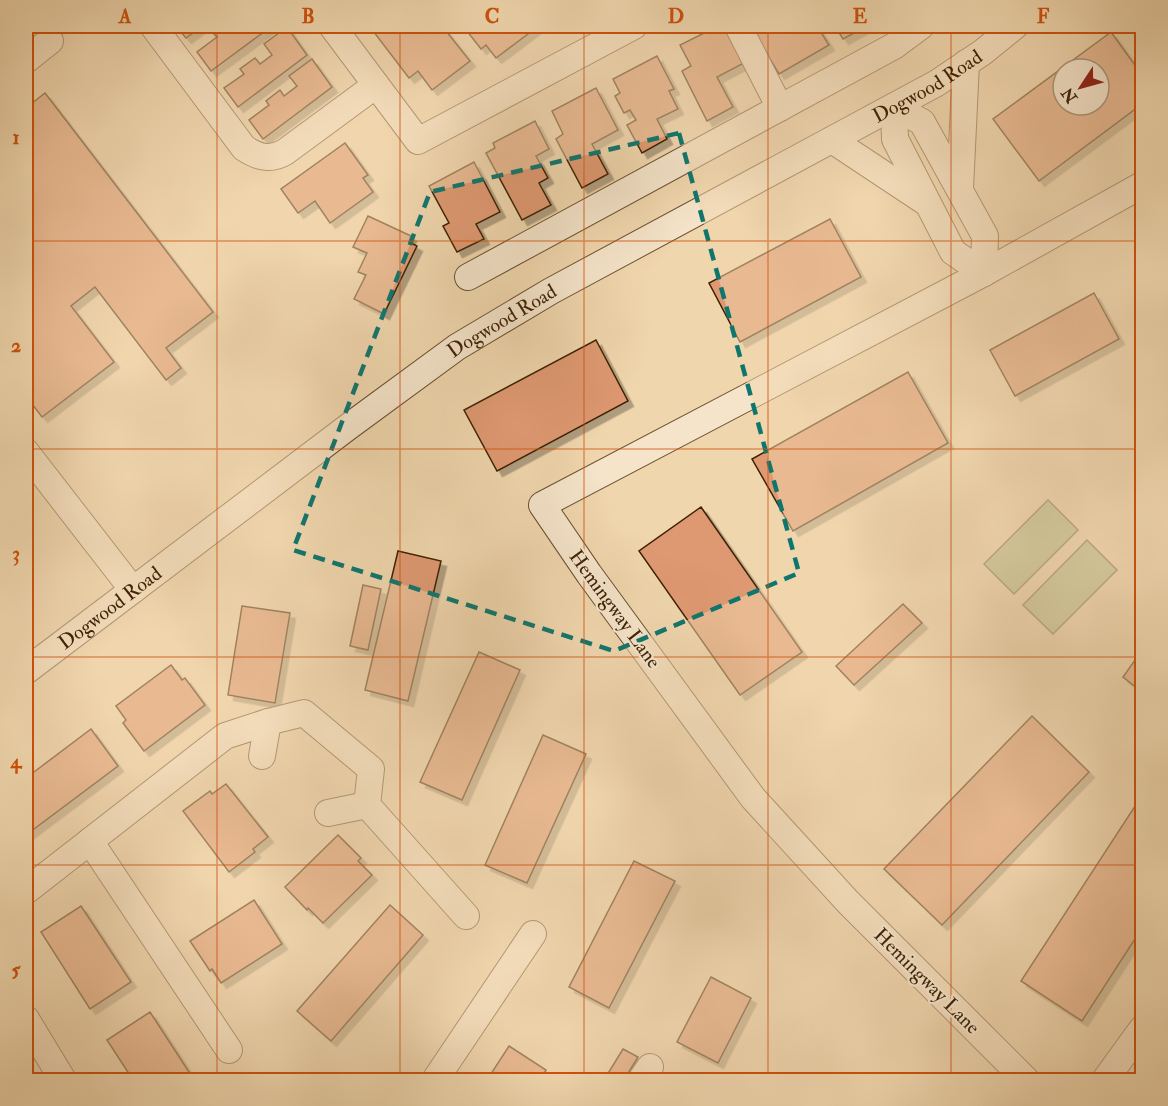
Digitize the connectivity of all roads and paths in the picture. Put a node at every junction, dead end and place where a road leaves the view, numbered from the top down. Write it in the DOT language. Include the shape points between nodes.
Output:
graph roads {
  1 [pos="153,26"];
  2 [pos="332,26"];
  3 [pos="634,26"];
  4 [pos="738,26"];
  5 [pos="921,26"];
  6 [pos="1015,26"];
  7 [pos="50,41"];
  8 [pos="26,60"];
  9 [pos="966,63"];
  10 [pos="376,85"];
  11 [pos="894,107"];
  12 [pos="780,108"];
  13 [pos="832,140"];
  14 [pos="1143,185"];
  15 [pos="960,189"];
  16 [pos="929,205"];
  17 [pos="984,273"];
  18 [pos="468,277"];
  19 [pos="26,452"];
  20 [pos="133,590"];
  21 [pos="26,671"];
  22 [pos="268,722"];
  23 [pos="262,756"];
  24 [pos="367,805"];
  25 [pos="328,813"];
  26 [pos="90,841"];
  27 [pos="26,891"];
  28 [pos="466,916"];
  29 [pos="533,934"];
  30 [pos="26,1019"];
  31 [pos="1143,1029"];
  32 [pos="230,1050"];
  33 [pos="1111,1078"];
  34 [pos="63,1080"];
  35 [pos="435,1080"];
  36 [pos="1026,1080"];
  1 -- 10 [label="street" via="244,148 257,156 276,158"];
  2 -- 10 [label="street"];
  3 -- 10 [label="street" via="418,141"];
  4 -- 12 [label="street"];
  5 -- 12 [label="street" via="894,46"];
  6 -- 9 [label="street, Dogwood Road"];
  7 -- 8 [label="street"];
  9 -- 11 [label="street, Dogwood Road"];
  9 -- 15 [label="street"];
  11 -- 13 [label="street, Dogwood Road"];
  11 -- 15 [label="street" via="922,122"];
  11 -- 16 [label="street" via="895,139"];
  12 -- 18 [label="street"];
  13 -- 16 [label="street"];
  13 -- 20 [label="street, Dogwood Road" via="551,291 457,347"];
  14 -- 17 [label="street, Hemingway Lane"];
  15 -- 17 [label="street" via="985,236"];
  16 -- 17 [label="street" via="953,252"];
  17 -- 36 [label="street, Hemingway Lane" via="542,505 753,798 840,894"];
  19 -- 20 [label="street"];
  20 -- 21 [label="street, Dogwood Road"];
  22 -- 23 [label="street"];
  22 -- 24 [label="street" via="304,713 313,720 371,769"];
  22 -- 26 [label="street" via="225,736"];
  24 -- 25 [label="street"];
  24 -- 28 [label="street"];
  26 -- 27 [label="street"];
  26 -- 32 [label="street"];
  29 -- 35 [label="street"];
  30 -- 34 [label="street"];
  31 -- 33 [label="street"];
}
